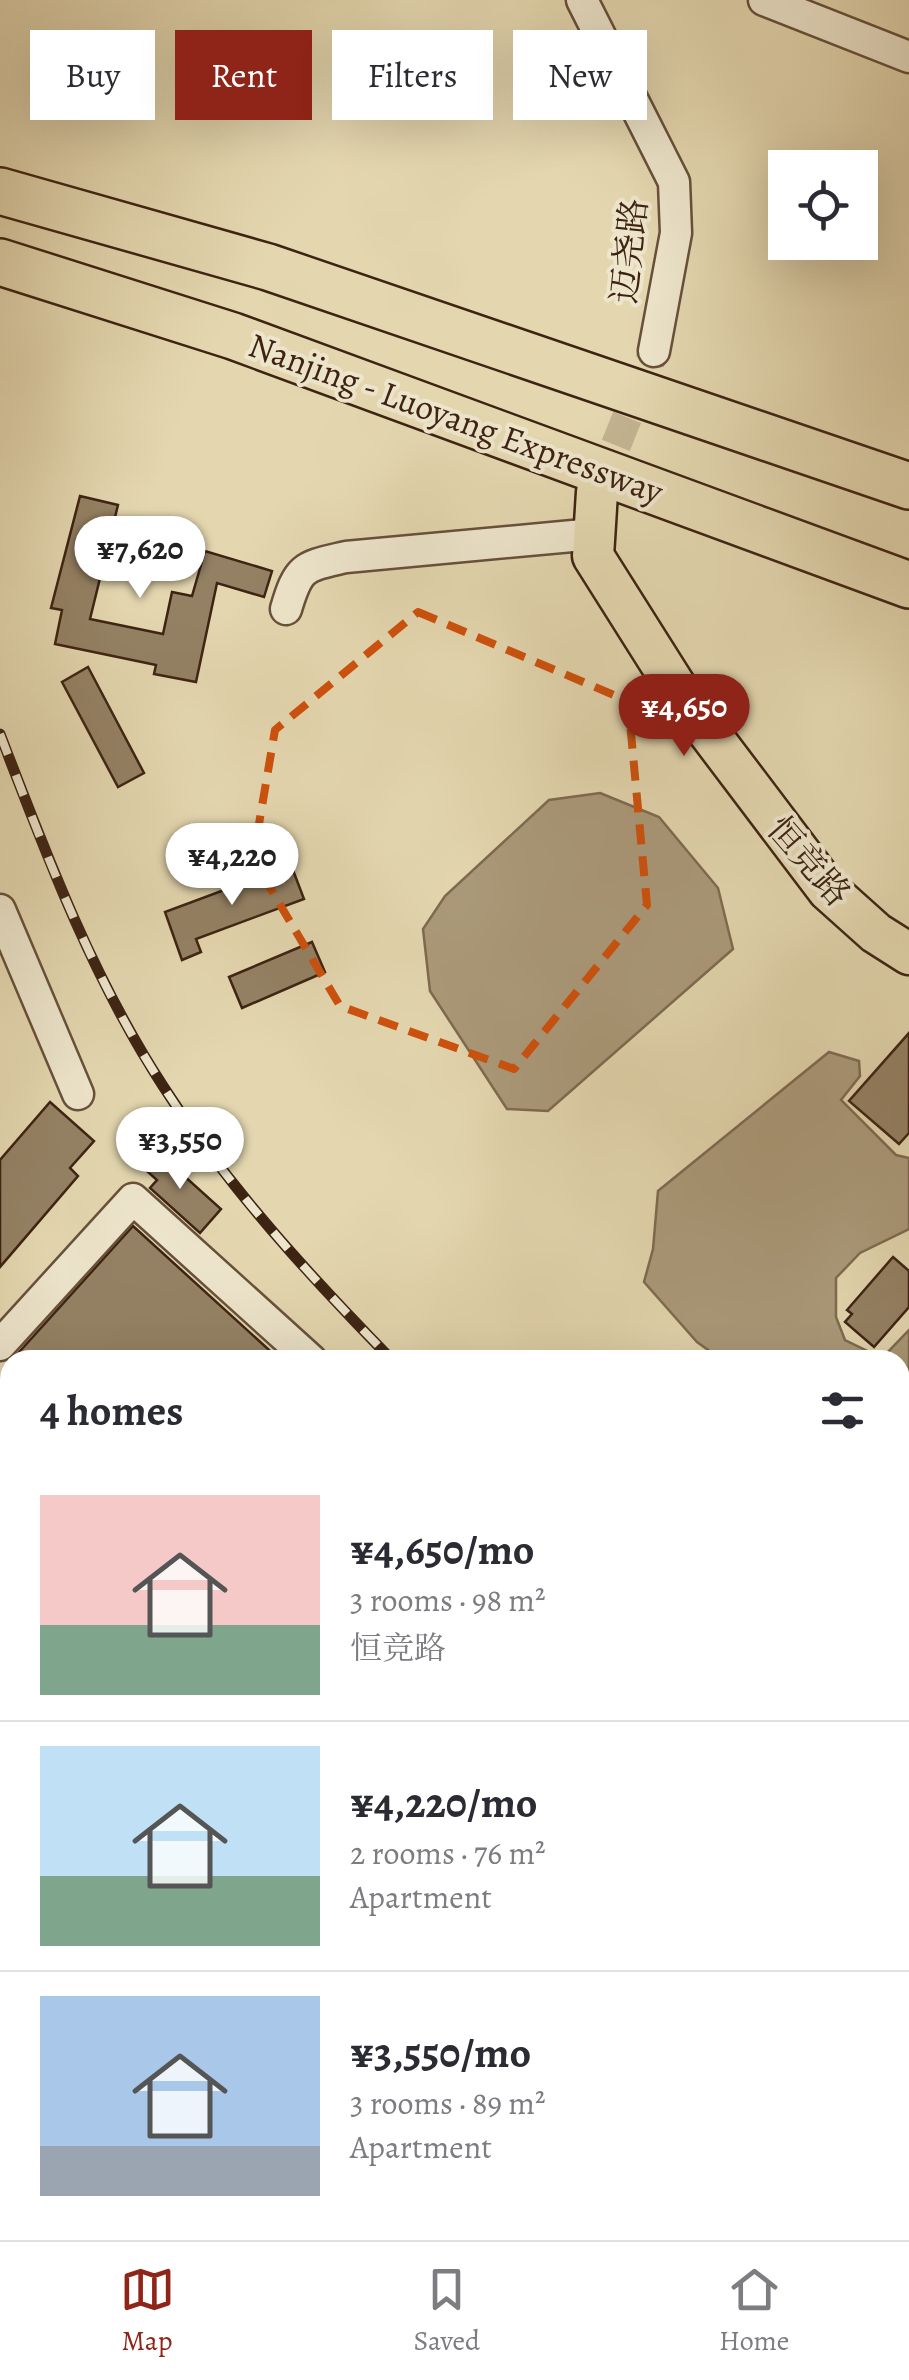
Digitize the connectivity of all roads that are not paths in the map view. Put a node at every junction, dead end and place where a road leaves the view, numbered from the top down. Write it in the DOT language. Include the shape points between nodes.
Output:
graph roads {
  1 [pos="582,0"];
  2 [pos="764,0"];
  3 [pos="796,6"];
  4 [pos="909,57"];
  5 [pos="0,159"];
  6 [pos="0,190"];
  7 [pos="0,262"];
  8 [pos="268,267"];
  9 [pos="0,272"];
  10 [pos="232,336"];
  11 [pos="654,351"];
  12 [pos="909,486"];
  13 [pos="597,492"];
  14 [pos="594,534"];
  15 [pos="909,585"];
  16 [pos="286,609"];
  17 [pos="0,910"];
  18 [pos="909,954"];
  19 [pos="12,972"];
  20 [pos="78,1094"];
  21 [pos="0,1345"];
  22 [pos="299,1350"];
  1 -- 11 [label="street, 迈尧路" via="674,182 676,234"];
  2 -- 3 [label="street"];
  3 -- 4 [label="street"];
  5 -- 8 [label="highway"];
  6 -- 8 [label="highway"];
  7 -- 10 [label="highway, Nanjing - Luoyang Expressway"];
  8 -- 12 [label="highway"];
  9 -- 10 [label="highway"];
  10 -- 15 [label="highway, Nanjing - Luoyang Expressway"];
  13 -- 14 [label="main road, 恒竞路"];
  14 -- 16 [label="street" via="306,566 295,577"];
  14 -- 18 [label="main road, 恒竞路" via="593,556 682,697 771,820 828,890"];
  17 -- 19 [label="street"];
  19 -- 20 [label="street"];
  21 -- 22 [label="street" via="133,1199"];
}
